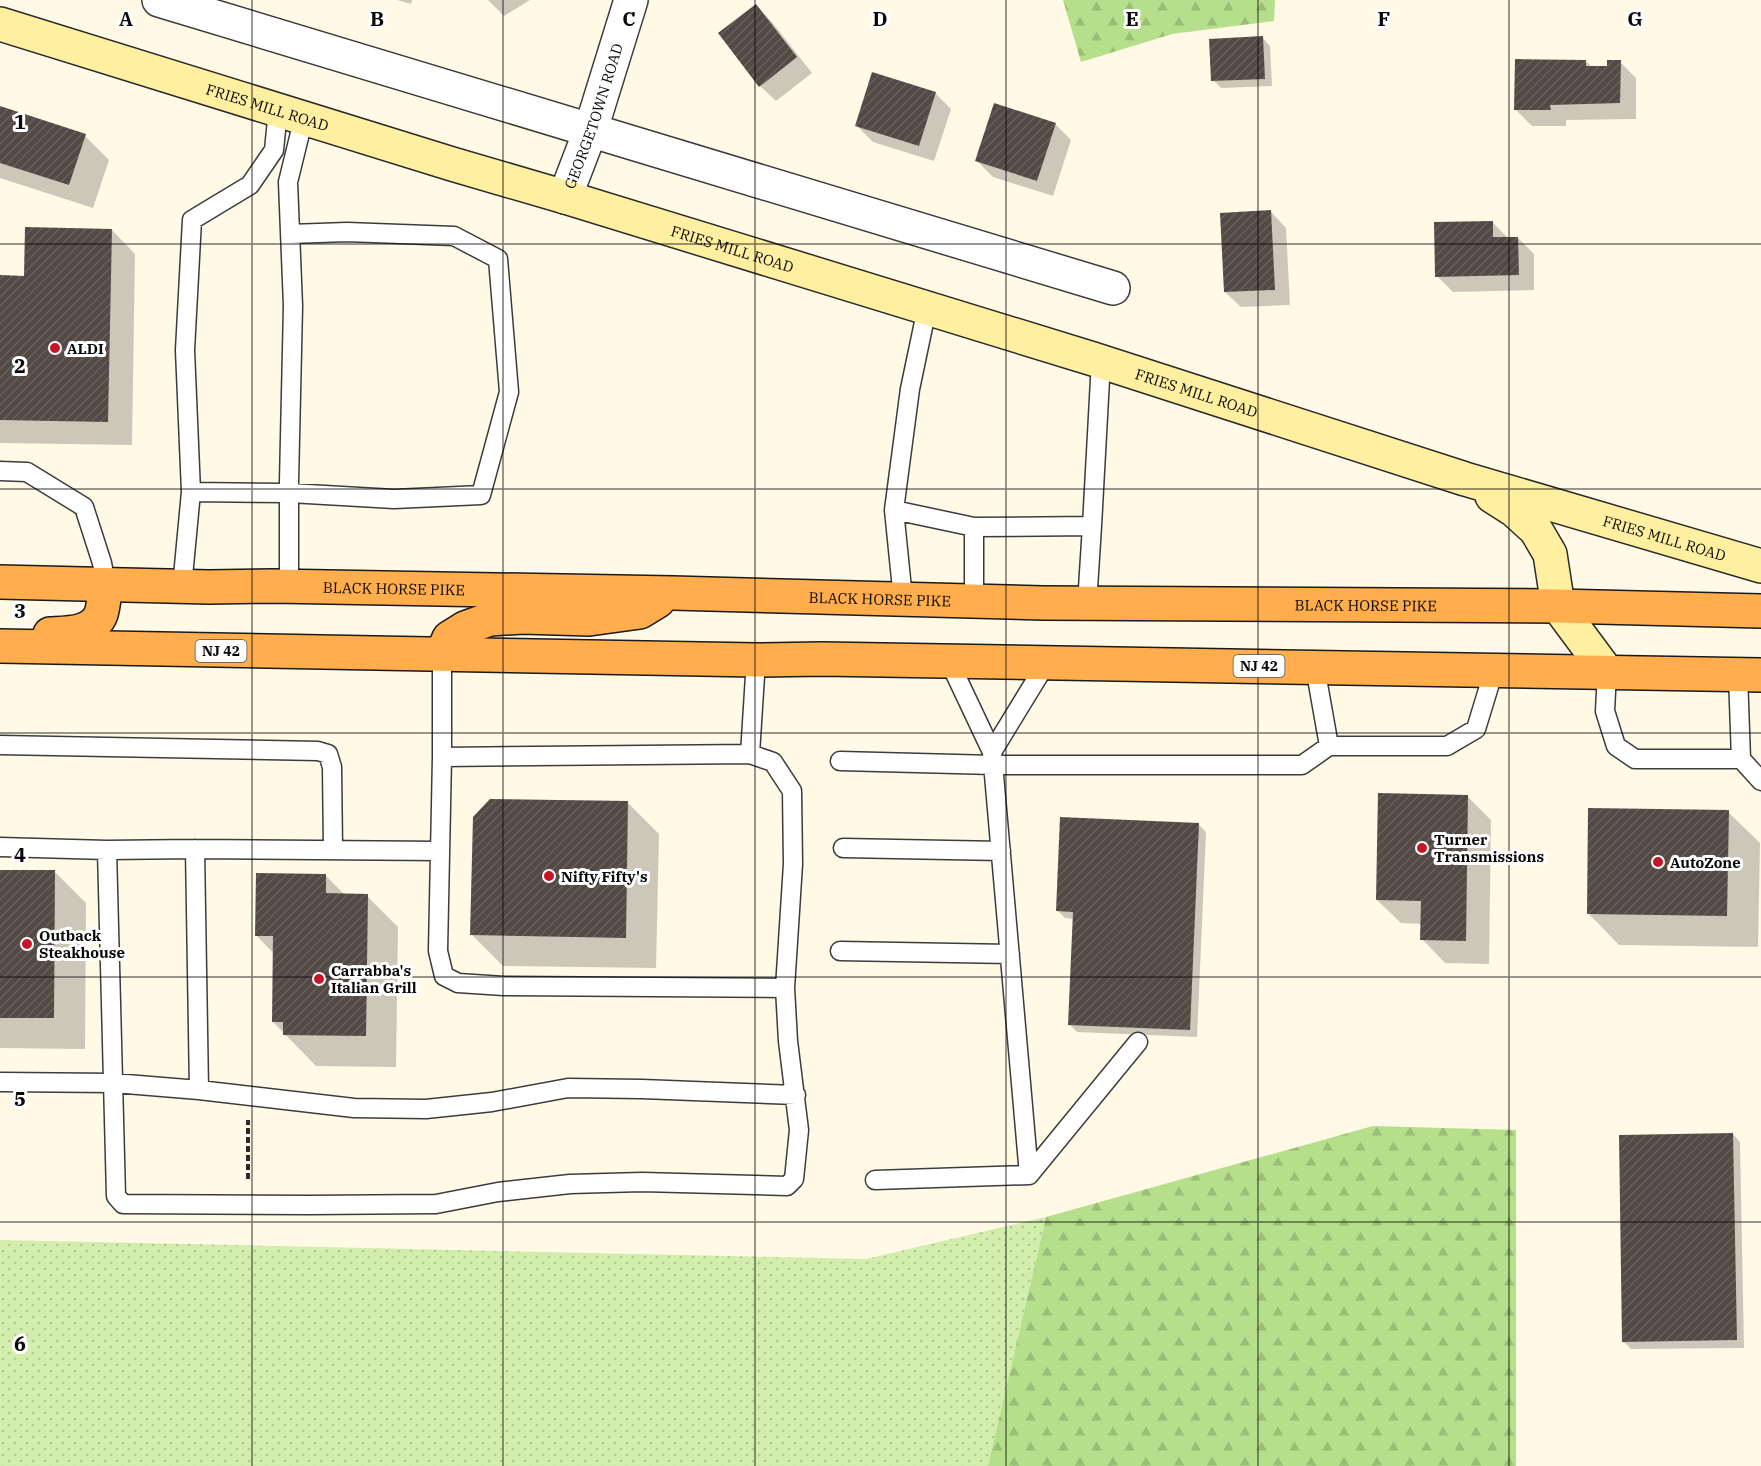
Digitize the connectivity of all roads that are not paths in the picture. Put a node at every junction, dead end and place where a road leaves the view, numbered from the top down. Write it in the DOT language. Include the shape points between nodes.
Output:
graph roads {
  1 [pos="159,0"];
  2 [pos="631,0"];
  3 [pos="0,24"];
  4 [pos="291,114"];
  5 [pos="591,129"];
  6 [pos="565,197"];
  7 [pos="290,234"];
  8 [pos="1113,288"];
  9 [pos="927,308"];
  10 [pos="1101,362"];
  11 [pos="0,471"];
  12 [pos="1465,479"];
  13 [pos="191,492"];
  14 [pos="290,493"];
  15 [pos="894,510"];
  16 [pos="1092,526"];
  17 [pos="974,527"];
  18 [pos="1761,566"];
  19 [pos="0,582"];
  20 [pos="106,585"];
  21 [pos="182,586"];
  22 [pos="290,586"];
  23 [pos="673,593"];
  24 [pos="903,599"];
  25 [pos="974,601"];
  26 [pos="1087,604"];
  27 [pos="1558,606"];
  28 [pos="1761,611"];
  29 [pos="0,639"];
  30 [pos="0,646"];
  31 [pos="442,654"];
  32 [pos="756,660"];
  33 [pos="949,661"];
  34 [pos="1047,662"];
  35 [pos="1315,667"];
  36 [pos="1494,670"];
  37 [pos="1607,672"];
  38 [pos="1750,675"];
  39 [pos="0,745"];
  40 [pos="1329,746"];
  41 [pos="750,754"];
  42 [pos="442,757"];
  43 [pos="993,759"];
  44 [pos="1741,759"];
  45 [pos="840,761"];
  46 [pos="1761,781"];
  47 [pos="0,847"];
  48 [pos="843,848"];
  49 [pos="195,849"];
  50 [pos="106,850"];
  51 [pos="333,850"];
  52 [pos="440,851"];
  53 [pos="1001,851"];
  54 [pos="840,951"];
  55 [pos="1010,954"];
  56 [pos="785,988"];
  57 [pos="1138,1042"];
  58 [pos="0,1082"];
  59 [pos="114,1083"];
  60 [pos="199,1090"];
  61 [pos="796,1095"];
  62 [pos="1029,1175"];
  63 [pos="874,1180"];
  1 -- 5 [label="street"];
  2 -- 5 [label="street, GEORGETOWN ROAD"];
  3 -- 4 [label="main road, FRIES MILL ROAD"];
  4 -- 6 [label="main road, FRIES MILL ROAD"];
  4 -- 7 [label="lane"];
  4 -- 13 [label="lane" via="250,185 192,219 185,350"];
  5 -- 6 [label="street, GEORGETOWN ROAD"];
  5 -- 8 [label="street"];
  6 -- 9 [label="main road, FRIES MILL ROAD"];
  7 -- 14 [label="lane"];
  7 -- 14 [label="lane" via="454,236 498,259 509,392 482,495 394,499"];
  9 -- 10 [label="main road, FRIES MILL ROAD"];
  9 -- 15 [label="lane" via="910,389"];
  10 -- 12 [label="main road, FRIES MILL ROAD"];
  10 -- 16 [label="lane"];
  11 -- 20 [label="lane" via="27,472 84,507"];
  12 -- 18 [label="main road, FRIES MILL ROAD"];
  12 -- 27 [label="main road, FRIES MILL ROAD" via="1514,510 1536,530 1550,554"];
  13 -- 14 [label="lane"];
  13 -- 21 [label="lane"];
  14 -- 22 [label="lane"];
  15 -- 17 [label="lane"];
  15 -- 24 [label="lane"];
  16 -- 17 [label="lane"];
  16 -- 26 [label="lane"];
  17 -- 25 [label="lane"];
  19 -- 20 [label="highway, BLACK HORSE PIKE"];
  20 -- 21 [label="highway, BLACK HORSE PIKE"];
  20 -- 29 [label="highway" via="100,615 92,626 76,632"];
  21 -- 22 [label="highway, BLACK HORSE PIKE"];
  22 -- 23 [label="highway, BLACK HORSE PIKE"];
  23 -- 24 [label="highway, BLACK HORSE PIKE"];
  23 -- 31 [label="highway" via="640,612 589,619 490,619 449,638"];
  24 -- 25 [label="highway, BLACK HORSE PIKE"];
  25 -- 26 [label="highway, BLACK HORSE PIKE"];
  26 -- 27 [label="highway, BLACK HORSE PIKE"];
  27 -- 28 [label="highway, BLACK HORSE PIKE"];
  27 -- 37 [label="main road, FRIES MILL ROAD"];
  30 -- 31 [label="highway, NJ 42"];
  31 -- 32 [label="highway, NJ 42"];
  31 -- 42 [label="lane"];
  32 -- 33 [label="highway, NJ 42"];
  32 -- 41 [label="lane"];
  33 -- 34 [label="highway, NJ 42"];
  33 -- 43 [label="lane"];
  34 -- 35 [label="highway, NJ 42"];
  34 -- 43 [label="lane"];
  35 -- 36 [label="highway, NJ 42"];
  35 -- 40 [label="lane"];
  36 -- 37 [label="highway, NJ 42"];
  36 -- 40 [label="lane" via="1476,729 1447,746"];
  37 -- 38 [label="highway, NJ 42"];
  37 -- 44 [label="lane" via="1605,711 1616,746 1635,759"];
  38 -- 44 [label="lane"];
  39 -- 51 [label="lane" via="328,754 332,766"];
  40 -- 43 [label="lane" via="1302,765"];
  41 -- 42 [label="lane"];
  41 -- 56 [label="lane" via="773,762 792,791 793,864"];
  42 -- 52 [label="lane"];
  43 -- 45 [label="lane"];
  43 -- 53 [label="lane"];
  44 -- 46 [label="lane"];
  47 -- 50 [label="lane"];
  48 -- 53 [label="lane"];
  49 -- 50 [label="lane"];
  49 -- 51 [label="lane"];
  49 -- 60 [label="lane"];
  50 -- 59 [label="lane"];
  51 -- 52 [label="lane"];
  52 -- 56 [label="lane" via="438,951 444,976 458,983"];
  53 -- 55 [label="lane"];
  54 -- 55 [label="lane"];
  55 -- 62 [label="lane"];
  56 -- 61 [label="lane"];
  57 -- 62 [label="lane"];
  58 -- 59 [label="lane"];
  59 -- 60 [label="lane"];
  59 -- 61 [label="lane" via="116,1196 123,1204 436,1204 570,1184 787,1186 794,1179 799,1130"];
  60 -- 61 [label="lane" via="354,1108 426,1109 568,1088"];
  62 -- 63 [label="lane"];
}
